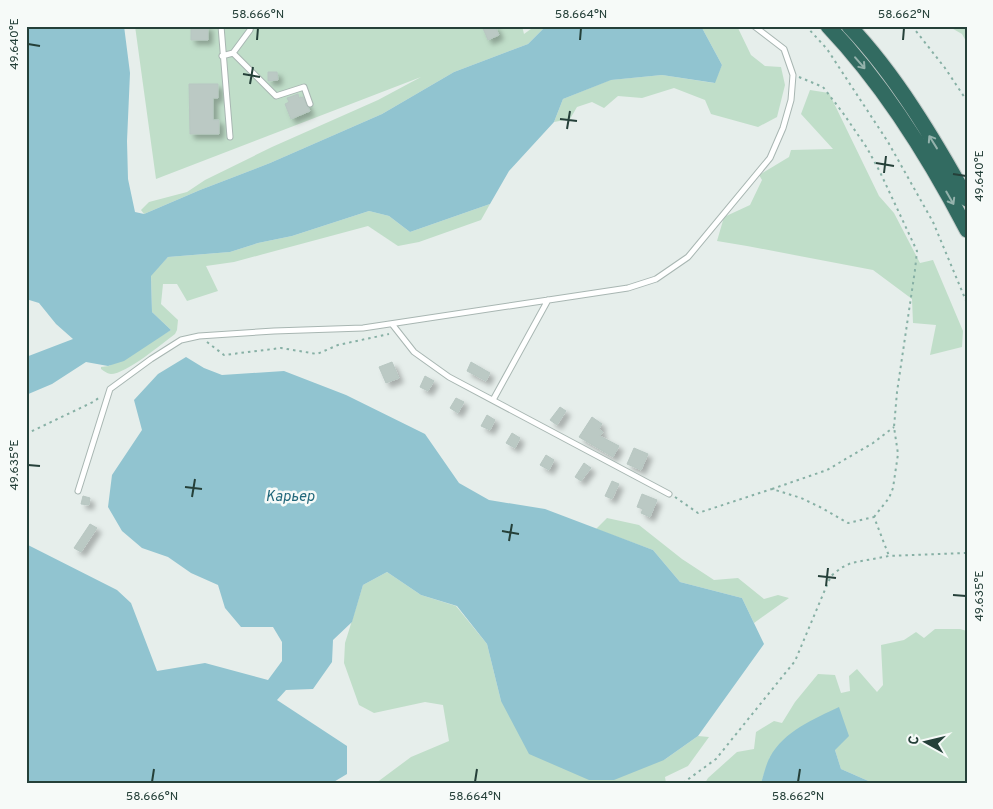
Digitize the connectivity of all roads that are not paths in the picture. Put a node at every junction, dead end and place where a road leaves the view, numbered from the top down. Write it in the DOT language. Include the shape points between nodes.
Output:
graph roads {
  1 [pos="221,26"];
  2 [pos="251,26"];
  3 [pos="754,26"];
  4 [pos="828,26"];
  5 [pos="849,26"];
  6 [pos="234,53"];
  7 [pos="222,56"];
  8 [pos="310,104"];
  9 [pos="230,137"];
  10 [pos="967,199"];
  11 [pos="967,230"];
  12 [pos="548,300"];
  13 [pos="392,324"];
  14 [pos="493,400"];
  15 [pos="78,491"];
  16 [pos="669,494"];
  1 -- 7 [label="lane"];
  2 -- 6 [label="lane"];
  3 -- 12 [label="lane" via="784,49 793,75 791,100 770,158 688,258 656,280 628,288"];
  4 -- 11 [label="highway, one-way" via="868,71 900,115"];
  10 -- 5 [label="highway, one-way" via="910,105"];
  6 -- 7 [label="lane"];
  6 -- 8 [label="lane" via="276,96 304,86"];
  7 -- 9 [label="lane"];
  12 -- 13 [label="lane"];
  12 -- 14 [label="lane"];
  13 -- 14 [label="lane" via="414,352 449,377"];
  13 -- 15 [label="lane" via="200,336 181,340 110,390"];
  14 -- 16 [label="lane"];
}
